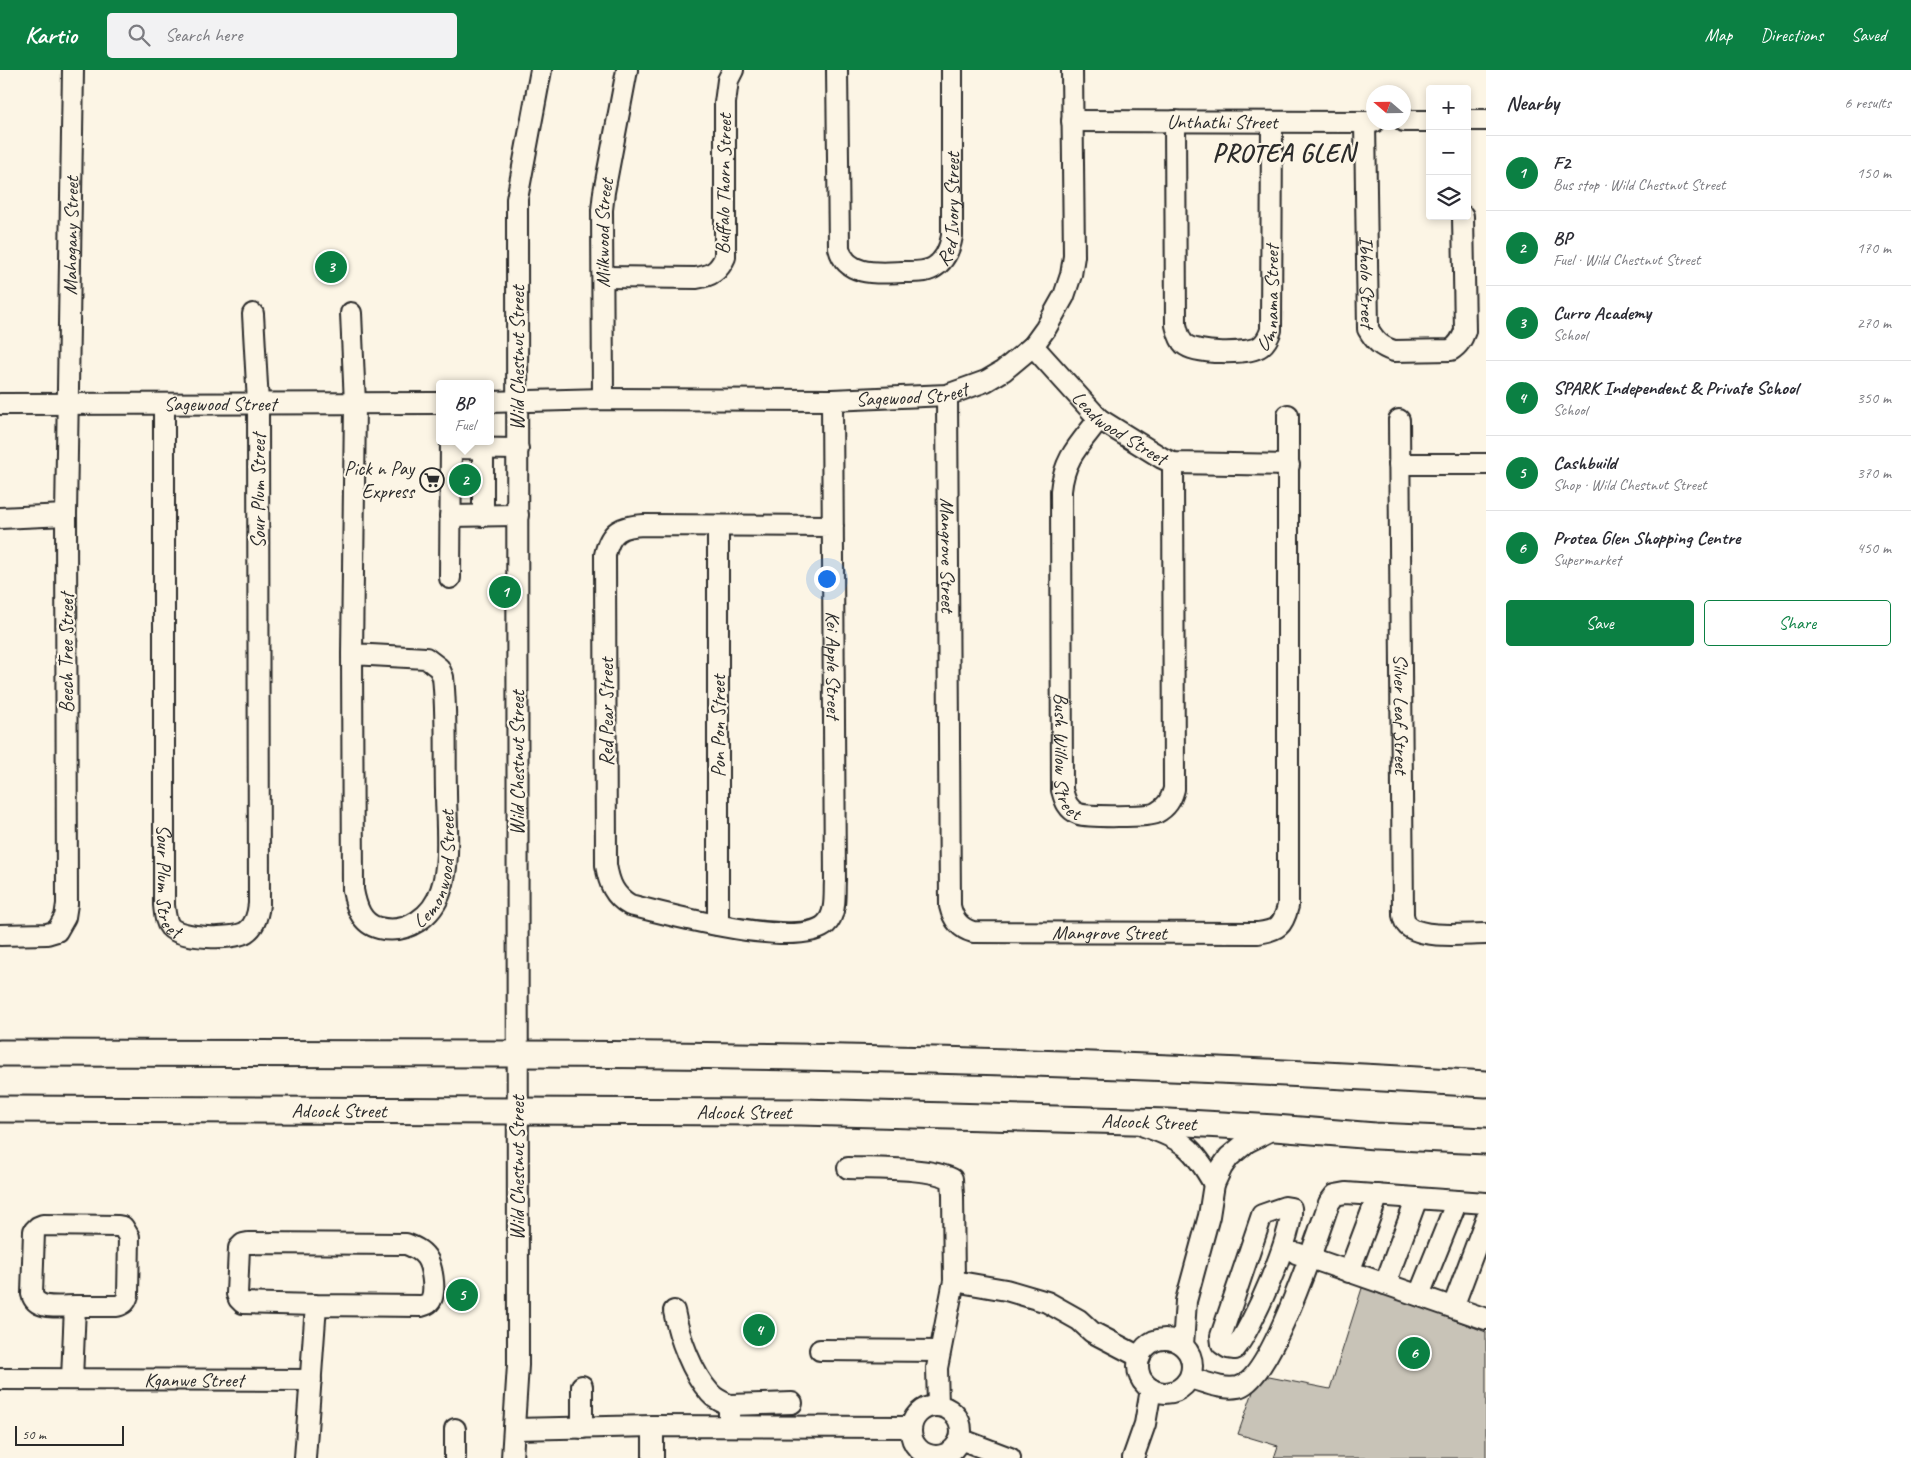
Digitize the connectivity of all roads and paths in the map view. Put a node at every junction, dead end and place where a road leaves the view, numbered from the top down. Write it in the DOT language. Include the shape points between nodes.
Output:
graph roads {
  1 [pos="73,70"];
  2 [pos="541,70"];
  3 [pos="627,70"];
  4 [pos="733,70"];
  5 [pos="837,70"];
  6 [pos="952,70"];
  7 [pos="1072,70"];
  8 [pos="1175,120"];
  9 [pos="1471,120"];
  10 [pos="1486,120"];
  11 [pos="1072,121"];
  12 [pos="1411,121"];
  13 [pos="1426,121"];
  14 [pos="1366,122"];
  15 [pos="1272,123"];
  16 [pos="1369,130"];
  17 [pos="1463,220"];
  18 [pos="603,277"];
  19 [pos="351,313"];
  20 [pos="253,314"];
  21 [pos="1033,346"];
  22 [pos="947,395"];
  23 [pos="603,399"];
  24 [pos="832,400"];
  25 [pos="518,401"];
  26 [pos="494,402"];
  27 [pos="68,403"];
  28 [pos="258,403"];
  29 [pos="436,403"];
  30 [pos="0,404"];
  31 [pos="164,404"];
  32 [pos="355,404"];
  33 [pos="1288,415"];
  34 [pos="1099,418"];
  35 [pos="1399,420"];
  36 [pos="451,445"];
  37 [pos="484,448"];
  38 [pos="518,449"];
  39 [pos="1173,463"];
  40 [pos="1399,464"];
  41 [pos="1486,464"];
  42 [pos="1288,465"];
  43 [pos="66,515"];
  44 [pos="518,515"];
  45 [pos="450,516"];
  46 [pos="483,516"];
  47 [pos="0,518"];
  48 [pos="718,526"];
  49 [pos="833,526"];
  50 [pos="450,578"];
  51 [pos="352,654"];
  52 [pos="718,925"];
  53 [pos="824,926"];
  54 [pos="0,934"];
  55 [pos="1486,934"];
  56 [pos="0,1053"];
  57 [pos="517,1054"];
  58 [pos="1486,1084"];
  59 [pos="0,1109"];
  60 [pos="517,1110"];
  61 [pos="1132,1121"];
  62 [pos="1275,1128"];
  63 [pos="1486,1141"];
  64 [pos="848,1168"];
  65 [pos="1214,1184"];
  66 [pos="1378,1195"];
  67 [pos="1418,1198"];
  68 [pos="1457,1201"];
  69 [pos="1486,1203"];
  70 [pos="1486,1219"];
  71 [pos="1282,1248"];
  72 [pos="1309,1258"];
  73 [pos="1349,1272"];
  74 [pos="954,1281"];
  75 [pos="1384,1284"];
  76 [pos="1419,1296"];
  77 [pos="1186,1302"];
  78 [pos="75,1306"];
  79 [pos="316,1306"];
  80 [pos="1453,1307"];
  81 [pos="674,1312"];
  82 [pos="1486,1318"];
  83 [pos="1158,1340"];
  84 [pos="1183,1345"];
  85 [pos="820,1350"];
  86 [pos="940,1350"];
  87 [pos="1140,1357"];
  88 [pos="1190,1378"];
  89 [pos="0,1379"];
  90 [pos="72,1379"];
  91 [pos="311,1380"];
  92 [pos="582,1386"];
  93 [pos="1160,1391"];
  94 [pos="792,1403"];
  95 [pos="729,1405"];
  96 [pos="938,1406"];
  97 [pos="653,1426"];
  98 [pos="729,1426"];
  99 [pos="911,1427"];
  100 [pos="582,1428"];
  101 [pos="455,1429"];
  102 [pos="514,1429"];
  103 [pos="960,1439"];
  104 [pos="306,1458"];
  105 [pos="455,1458"];
  106 [pos="512,1458"];
  107 [pos="653,1458"];
  108 [pos="1010,1458"];
  109 [pos="1133,1458"];
  1 -- 27 [label="street, Mahogany Street"];
  2 -- 25 [label="street, Wild Chestnut Street" via="517,199"];
  3 -- 18 [label="street, Milkwood Street" via="604,192"];
  4 -- 18 [label="street, Buffalo Thorn Street" via="728,80 725,103 725,257 722,264 707,277"];
  5 -- 6 [label="street, Red Ivory Street" via="839,248 850,265 870,273 931,269 939,263 950,245"];
  7 -- 11 [label="street, Sagewood Street"];
  8 -- 11 [label="street, Unthathi Street"];
  8 -- 15 [label="street, Unthathi Street"];
  8 -- 15 [label="street, Umnama Street" via="1176,326 1184,343 1204,351 1255,349 1262,346 1271,330"];
  9 -- 10 [label="street"];
  11 -- 21 [label="street, Sagewood Street" via="1074,256 1071,275 1056,312"];
  12 -- 13 [label="street"];
  14 -- 15 [label="street, Unthathi Street"];
  16 -- 17 [label="street, Ibholo Street" via="1368,329 1377,343 1386,349 1451,350 1463,337"];
  18 -- 23 [label="street, Milkwood Street"];
  19 -- 32 [label="street, Lemonwood Street"];
  20 -- 28 [label="street"];
  21 -- 22 [label="street, Sagewood Street" via="1004,371"];
  21 -- 34 [label="street, Leadwood Street"];
  22 -- 24 [label="street, Sagewood Street"];
  22 -- 42 [label="street, Mangrove Street" via="950,906 958,923 973,932 1258,933 1278,928 1282,923 1288,906"];
  23 -- 24 [label="street, Sagewood Street"];
  23 -- 25 [label="street, Sagewood Street"];
  24 -- 49 [label="street, Kei Apple Street"];
  25 -- 26 [label="street, Sagewood Street"];
  25 -- 38 [label="street, Wild Chestnut Street"];
  27 -- 30 [label="street, Sagewood Street"];
  27 -- 31 [label="street, Sagewood Street"];
  27 -- 43 [label="street, Beech Tree Street"];
  28 -- 31 [label="street, Sagewood Street"];
  28 -- 31 [label="street, Sour Plum Street" via="259,904 255,921 246,932 226,936 182,934 170,926 165,912"];
  28 -- 32 [label="street, Sagewood Street"];
  29 -- 32 [label="street, Sagewood Street"];
  32 -- 51 [label="street, Lemonwood Street"];
  33 -- 42 [label="street, Mangrove Street"];
  34 -- 39 [label="street, Leadwood Street"];
  34 -- 39 [label="street, Bush Willow Street" via="1066,465 1061,491 1062,790 1065,803 1079,814 1155,814 1172,799"];
  35 -- 40 [label="street, Silver Leaf Street"];
  36 -- 37 [label="street"];
  36 -- 45 [label="street"];
  37 -- 38 [label="street"];
  37 -- 46 [label="street"];
  38 -- 44 [label="street, Wild Chestnut Street"];
  39 -- 42 [label="street, Leadwood Street"];
  40 -- 41 [label="street"];
  40 -- 55 [label="street, Silver Leaf Street" via="1403,916 1405,923 1418,932"];
  43 -- 47 [label="street"];
  43 -- 54 [label="street, Beech Tree Street" via="67,904 57,931"];
  44 -- 46 [label="street"];
  44 -- 57 [label="street, Wild Chestnut Street"];
  45 -- 46 [label="street"];
  45 -- 50 [label="street"];
  48 -- 49 [label="street, Red Pear Street"];
  48 -- 52 [label="street, Pon Pon Street"];
  48 -- 52 [label="street, Red Pear Street" via="627,526 611,537 605,555 608,878 620,899 630,905"];
  49 -- 53 [label="street, Kei Apple Street" via="834,880 833,910"];
  51 -- 51 [label="street, Lemonwood Street" via="353,890 363,918 378,928 404,928 421,920 433,907 445,879 443,677 439,668 426,658"];
  52 -- 53 [label="street, Red Pear Street" via="753,932 802,933"];
  56 -- 57 [label="main road"];
  57 -- 58 [label="main road" via="1054,1063"];
  57 -- 60 [label="street, Wild Chestnut Street"];
  59 -- 60 [label="main road, Adcock Street"];
  60 -- 61 [label="main road, Adcock Street" via="801,1112"];
  60 -- 102 [label="street, Wild Chestnut Street" via="518,1365"];
  61 -- 62 [label="main road, Adcock Street"];
  61 -- 65 [label="street" via="1182,1141 1196,1155"];
  62 -- 63 [label="main road, Adcock Street"];
  62 -- 65 [label="street" via="1247,1142 1229,1157"];
  64 -- 74 [label="street" via="942,1174 952,1179"];
  65 -- 77 [label="street" via="1209,1216"];
  66 -- 67 [label="street"];
  66 -- 72 [label="street" via="1335,1195 1329,1202"];
  66 -- 73 [label="street"];
  67 -- 68 [label="street"];
  67 -- 75 [label="street"];
  68 -- 69 [label="street"];
  68 -- 76 [label="street"];
  70 -- 80 [label="street"];
  71 -- 71 [label="street" via="1243,1339 1235,1349 1228,1348 1222,1344 1221,1336 1262,1215 1285,1207 1291,1208 1291,1224"];
  71 -- 72 [label="street"];
  72 -- 73 [label="street"];
  72 -- 88 [label="street" via="1289,1315 1249,1382 1239,1387 1228,1387"];
  73 -- 75 [label="street"];
  74 -- 86 [label="street"];
  74 -- 87 [label="street" via="1006,1290 1047,1302 1079,1320 1092,1332"];
  75 -- 76 [label="street"];
  76 -- 80 [label="street"];
  77 -- 83 [label="street"];
  77 -- 84 [label="street"];
  78 -- 78 [label="street" via="117,1306 127,1300 129,1237 124,1227 43,1225 34,1231 33,1300 42,1306"];
  78 -- 90 [label="street"];
  79 -- 79 [label="street" via="243,1303 237,1294 239,1248 248,1243 406,1244 416,1248 432,1267 432,1295 427,1304"];
  79 -- 91 [label="street"];
  80 -- 82 [label="street"];
  81 -- 95 [label="street" via="681,1338 701,1381 710,1394"];
  83 -- 84 [label="street" via="1176,1340"];
  83 -- 87 [label="street" via="1150,1343"];
  84 -- 88 [label="street" via="1192,1360"];
  85 -- 86 [label="street"];
  86 -- 96 [label="street"];
  87 -- 93 [label="street" via="1138,1366 1144,1383"];
  88 -- 93 [label="street" via="1180,1388"];
  89 -- 90 [label="street, Kganwe Street"];
  90 -- 91 [label="street, Kganwe Street"];
  91 -- 104 [label="street"];
  92 -- 100 [label="street"];
  93 -- 109 [label="street"];
  94 -- 95 [label="street"];
  95 -- 98 [label="street"];
  96 -- 99 [label="street" via="922,1410"];
  96 -- 103 [label="street" via="958,1418"];
  97 -- 98 [label="street"];
  97 -- 100 [label="street"];
  97 -- 107 [label="street"];
  98 -- 99 [label="street"];
  99 -- 103 [label="street" via="916,1447 930,1456 947,1455"];
  100 -- 102 [label="street"];
  101 -- 105 [label="street"];
  102 -- 106 [label="street, Wild Chestnut Street"];
  103 -- 108 [label="street"];
}
